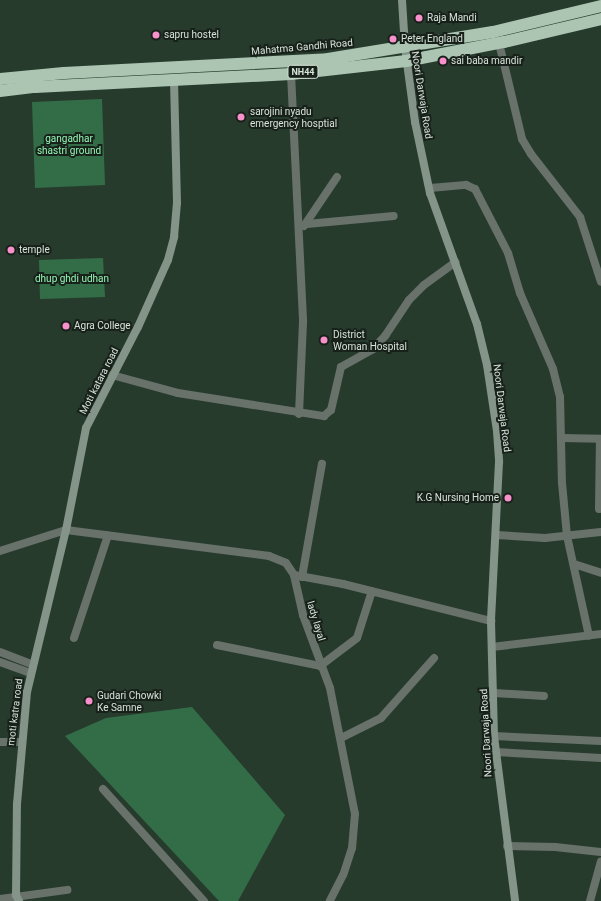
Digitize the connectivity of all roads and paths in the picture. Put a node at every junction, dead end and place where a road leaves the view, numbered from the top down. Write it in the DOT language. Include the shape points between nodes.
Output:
graph roads {
  1 [pos="402,0"];
  2 [pos="601,6"];
  3 [pos="601,19"];
  4 [pos="499,43"];
  5 [pos="405,48"];
  6 [pos="406,61"];
  7 [pos="291,74"];
  8 [pos="0,79"];
  9 [pos="174,80"];
  10 [pos="0,91"];
  11 [pos="337,177"];
  12 [pos="430,188"];
  13 [pos="394,216"];
  14 [pos="308,224"];
  15 [pos="300,228"];
  16 [pos="456,262"];
  17 [pos="601,282"];
  18 [pos="112,375"];
  19 [pos="299,414"];
  20 [pos="562,438"];
  21 [pos="600,439"];
  22 [pos="322,464"];
  23 [pos="599,509"];
  24 [pos="66,530"];
  25 [pos="601,532"];
  26 [pos="108,535"];
  27 [pos="496,535"];
  28 [pos="567,536"];
  29 [pos="0,551"];
  30 [pos="574,564"];
  31 [pos="601,573"];
  32 [pos="298,576"];
  33 [pos="372,591"];
  34 [pos="491,621"];
  35 [pos="601,634"];
  36 [pos="589,636"];
  37 [pos="74,638"];
  38 [pos="217,645"];
  39 [pos="492,647"];
  40 [pos="0,652"];
  41 [pos="434,658"];
  42 [pos="0,662"];
  43 [pos="32,664"];
  44 [pos="320,666"];
  45 [pos="31,673"];
  46 [pos="494,693"];
  47 [pos="544,696"];
  48 [pos="494,736"];
  49 [pos="341,738"];
  50 [pos="601,741"];
  51 [pos="0,742"];
  52 [pos="21,742"];
  53 [pos="494,752"];
  54 [pos="601,758"];
  55 [pos="103,788"];
  56 [pos="507,846"];
  57 [pos="601,852"];
  58 [pos="601,861"];
  59 [pos="67,890"];
  60 [pos="17,898"];
  61 [pos="0,899"];
  62 [pos="204,901"];
  63 [pos="330,901"];
  64 [pos="514,901"];
  65 [pos="590,901"];
  1 -- 5 [label="street, Noori Darwaja Road"];
  2 -- 5 [label="highway, Mahatma Gandhi Road / NH44" via="493,32"];
  3 -- 4 [label="highway, NH44"];
  4 -- 6 [label="highway, NH44"];
  4 -- 17 [label="street" via="522,139 580,217"];
  5 -- 6 [label="street, Noori Darwaja Road"];
  5 -- 8 [label="highway, Mahatma Gandhi Road / NH44" via="328,59 64,73"];
  6 -- 7 [label="highway, NH44"];
  6 -- 12 [label="street, Noori Darwaja Road" via="415,122"];
  7 -- 9 [label="highway, NH44"];
  7 -- 15 [label="street"];
  9 -- 10 [label="highway, NH44" via="35,86"];
  9 -- 18 [label="street, Moti katara road" via="177,203 174,237 165,266"];
  11 -- 14 [label="street"];
  12 -- 16 [label="street, Noori Darwaja Road"];
  12 -- 20 [label="street" via="470,185 479,196 508,253 520,293 553,369 560,397"];
  13 -- 14 [label="street"];
  14 -- 15 [label="street"];
  15 -- 19 [label="street" via="303,322"];
  16 -- 19 [label="street" via="424,285 409,300 373,349 342,367 328,414"];
  16 -- 27 [label="street, Noori Darwaja Road" via="477,324 493,403 499,462"];
  18 -- 19 [label="street" via="178,393"];
  18 -- 24 [label="street, Moti katara road" via="86,428"];
  20 -- 21 [label="street"];
  20 -- 28 [label="street" via="562,483"];
  21 -- 23 [label="street"];
  22 -- 32 [label="street"];
  24 -- 26 [label="street, lady layal"];
  24 -- 29 [label="street"];
  24 -- 43 [label="street, moti katra road"];
  25 -- 28 [label="street"];
  26 -- 32 [label="street, lady layal" via="269,556 286,562"];
  26 -- 37 [label="street"];
  27 -- 28 [label="street" via="545,538"];
  27 -- 34 [label="street, Noori Darwaja Road"];
  28 -- 30 [label="street"];
  30 -- 31 [label="street"];
  30 -- 36 [label="street"];
  32 -- 33 [label="street"];
  32 -- 44 [label="street, lady layal" via="300,605"];
  33 -- 34 [label="street"];
  33 -- 44 [label="street" via="357,638"];
  34 -- 39 [label="street, Noori Darwaja Road"];
  35 -- 36 [label="street"];
  36 -- 39 [label="street"];
  38 -- 44 [label="street"];
  39 -- 46 [label="street, Noori Darwaja Road"];
  40 -- 43 [label="street"];
  41 -- 49 [label="street" via="386,714 369,726"];
  42 -- 45 [label="street"];
  43 -- 45 [label="street, moti katra road"];
  44 -- 49 [label="street, lady layal" via="330,688"];
  45 -- 52 [label="street, moti katra road"];
  46 -- 47 [label="street"];
  46 -- 48 [label="street, Noori Darwaja Road"];
  48 -- 50 [label="street"];
  48 -- 53 [label="street, Noori Darwaja Road"];
  49 -- 63 [label="street, lady layal" via="355,814 354,833 343,875"];
  51 -- 52 [label="street"];
  52 -- 60 [label="street, moti katra road" via="17,804"];
  53 -- 54 [label="street"];
  53 -- 56 [label="street, Noori Darwaja Road"];
  55 -- 62 [label="street"];
  56 -- 57 [label="street"];
  56 -- 64 [label="street, Noori Darwaja Road"];
  58 -- 65 [label="street"];
  59 -- 60 [label="street"];
  60 -- 61 [label="street"];
}
